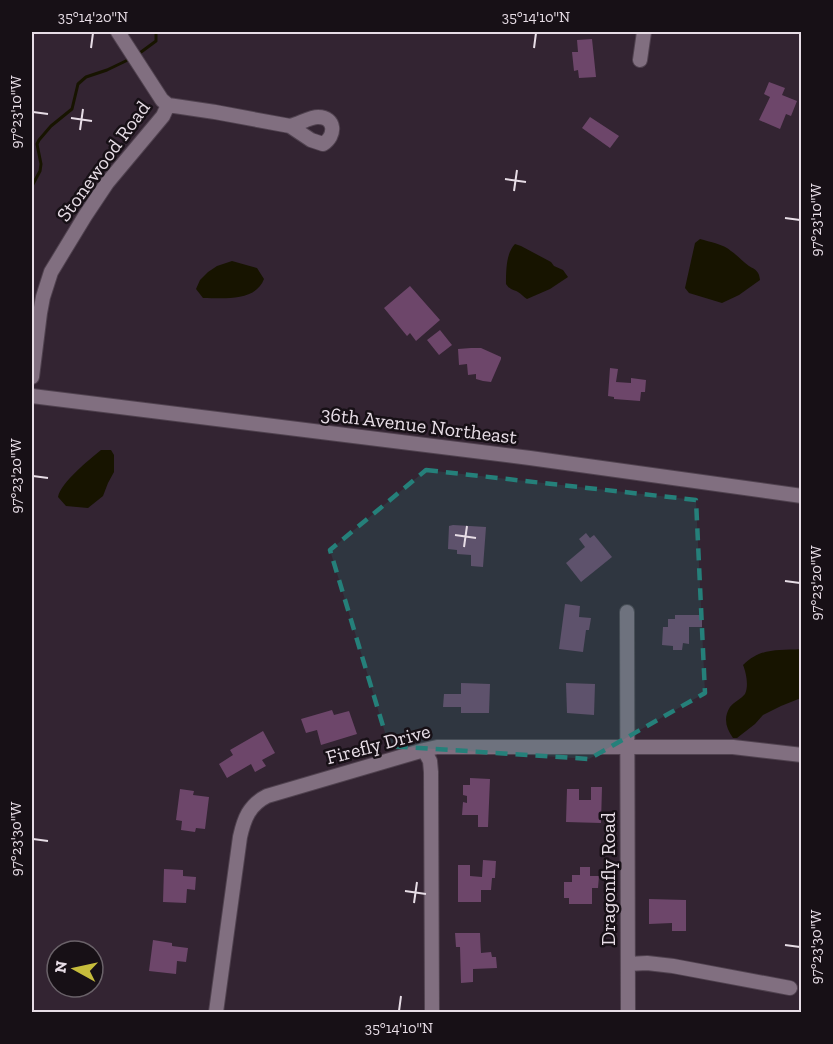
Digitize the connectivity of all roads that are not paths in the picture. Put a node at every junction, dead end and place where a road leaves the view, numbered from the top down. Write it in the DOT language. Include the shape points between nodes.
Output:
graph roads {
  1 [pos="644,32"];
  2 [pos="121,35"];
  3 [pos="640,60"];
  4 [pos="168,105"];
  5 [pos="290,126"];
  6 [pos="32,377"];
  7 [pos="32,396"];
  8 [pos="801,496"];
  9 [pos="627,612"];
  10 [pos="627,746"];
  11 [pos="424,750"];
  12 [pos="801,754"];
  13 [pos="628,964"];
  14 [pos="790,988"];
  15 [pos="216,1012"];
  16 [pos="432,1012"];
  17 [pos="628,1012"];
  1 -- 3 [label="street"];
  2 -- 4 [label="street"];
  4 -- 5 [label="street"];
  4 -- 6 [label="street, Stonewood Road" via="107,183 51,273 39,313"];
  7 -- 8 [label="street, 36th Avenue Northeast"];
  9 -- 10 [label="street, Dragonfly Road"];
  10 -- 11 [label="street, Firefly Drive"];
  10 -- 12 [label="street, Firefly Drive" via="741,747"];
  10 -- 13 [label="street, Dragonfly Road"];
  11 -- 15 [label="street, Firefly Drive" via="281,791 256,802 240,837"];
  11 -- 16 [label="street" via="431,772"];
  13 -- 14 [label="street" via="673,966"];
  13 -- 17 [label="street, Dragonfly Road"];
}
